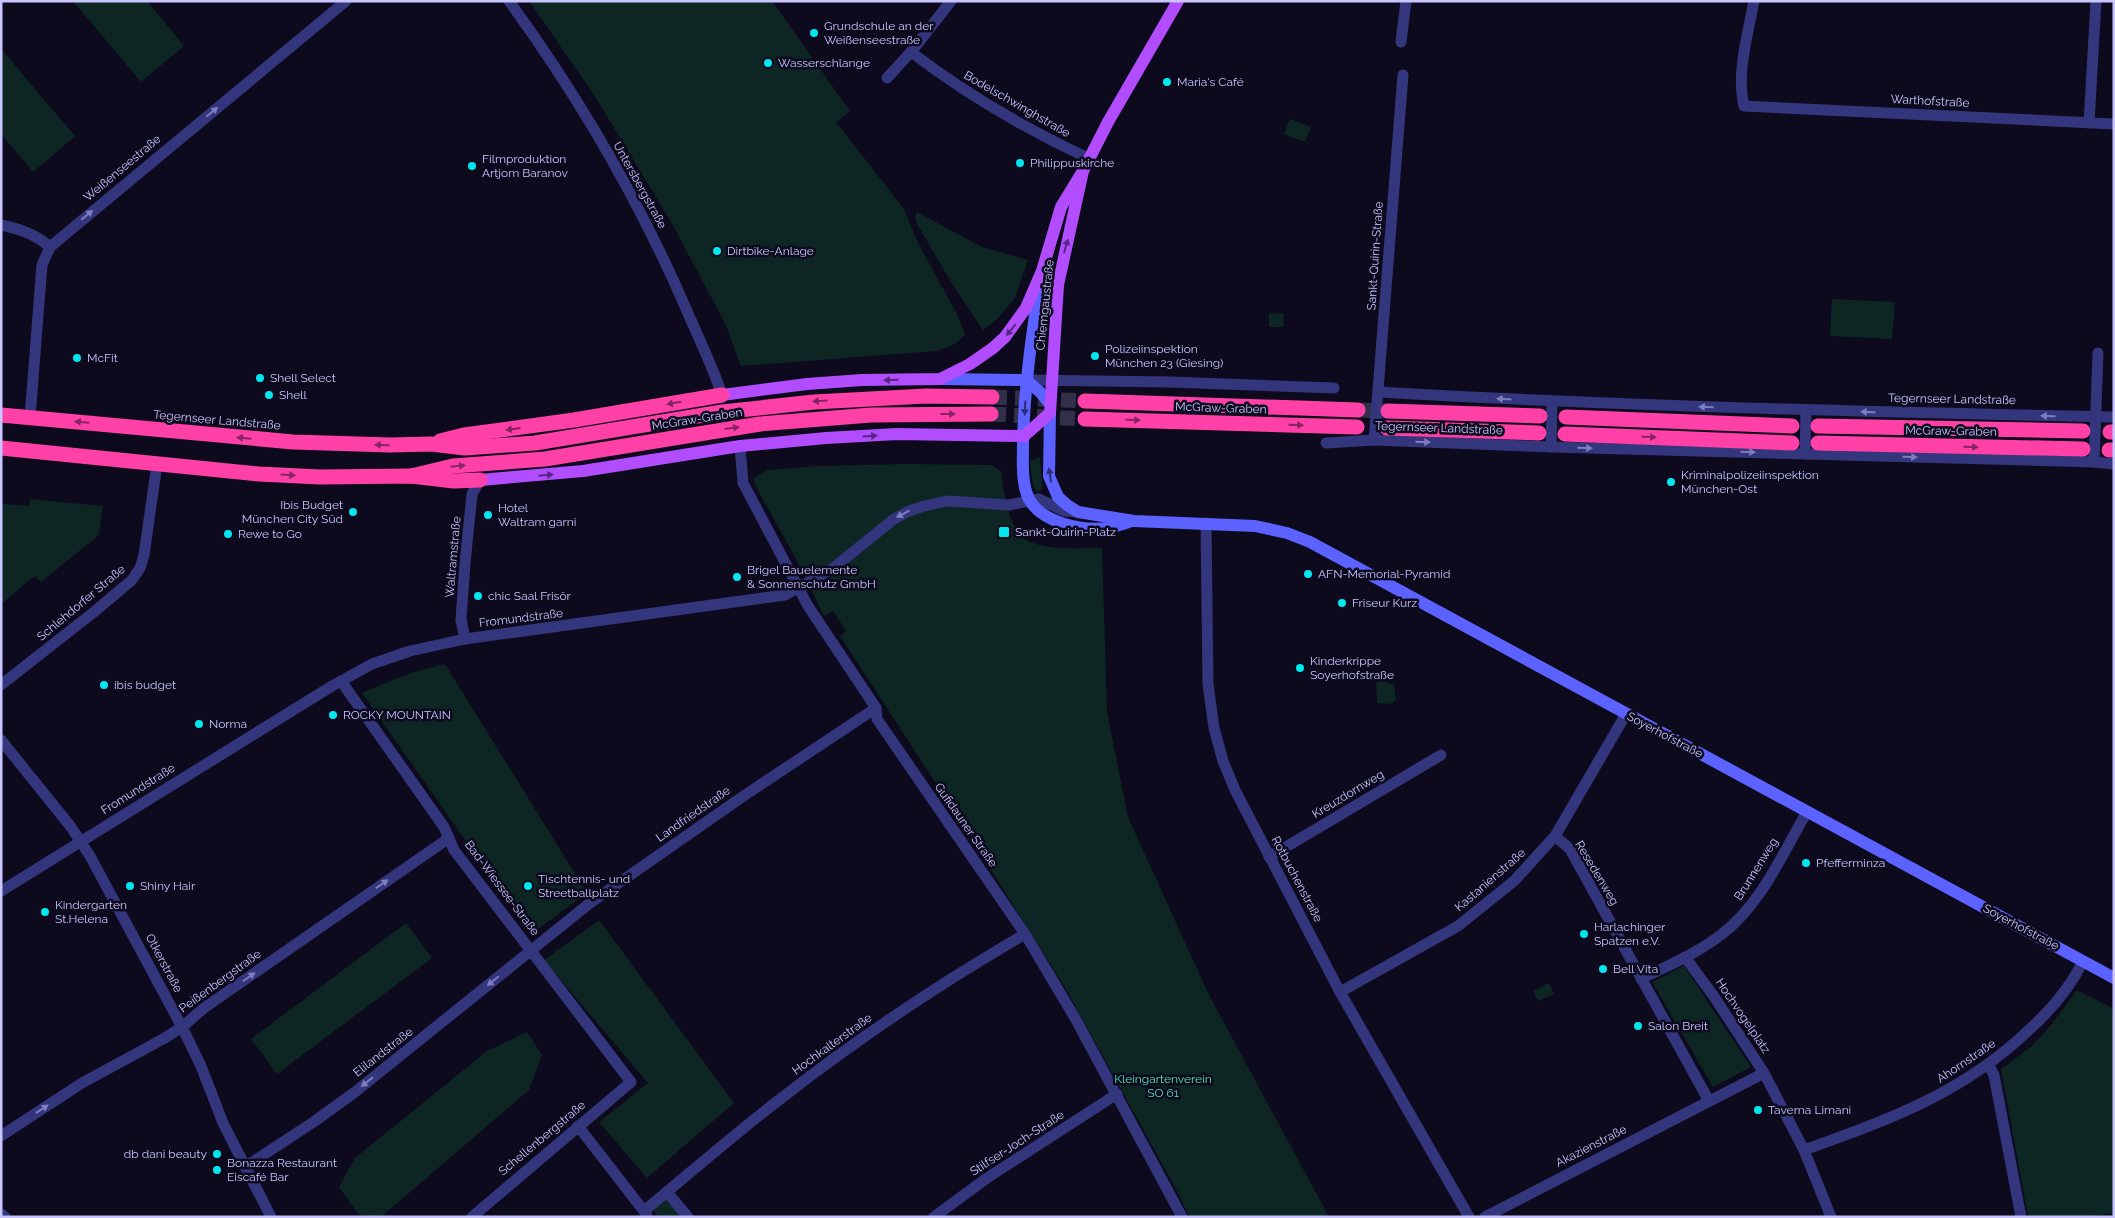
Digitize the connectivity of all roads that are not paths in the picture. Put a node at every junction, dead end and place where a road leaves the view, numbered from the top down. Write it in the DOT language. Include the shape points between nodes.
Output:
graph roads {
  1 [pos="346,1"];
  2 [pos="509,1"];
  3 [pos="951,1"];
  4 [pos="1178,1"];
  5 [pos="1406,1"];
  6 [pos="1754,1"];
  7 [pos="2096,1"];
  8 [pos="1401,42"];
  9 [pos="911,52"];
  10 [pos="1403,75"];
  11 [pos="887,78"];
  12 [pos="2089,123"];
  13 [pos="2114,124"];
  14 [pos="1088,158"];
  15 [pos="1083,171"];
  16 [pos="1,225"];
  17 [pos="50,247"];
  18 [pos="1042,271"];
  19 [pos="2098,353"];
  20 [pos="940,379"];
  21 [pos="1026,380"];
  22 [pos="1051,381"];
  23 [pos="1334,388"];
  24 [pos="1378,392"];
  25 [pos="722,395"];
  26 [pos="992,397"];
  27 [pos="1085,401"];
  28 [pos="1552,402"];
  29 [pos="1050,409"];
  30 [pos="1358,410"];
  31 [pos="1388,411"];
  32 [pos="1806,411"];
  33 [pos="1,414"];
  34 [pos="991,414"];
  35 [pos="1540,416"];
  36 [pos="30,417"];
  37 [pos="1566,417"];
  38 [pos="2097,417"];
  39 [pos="1085,419"];
  40 [pos="1792,426"];
  41 [pos="1818,426"];
  42 [pos="1357,427"];
  43 [pos="2112,427"];
  44 [pos="1387,428"];
  45 [pos="2083,431"];
  46 [pos="1539,433"];
  47 [pos="1565,434"];
  48 [pos="1024,436"];
  49 [pos="1374,440"];
  50 [pos="1326,442"];
  51 [pos="1792,443"];
  52 [pos="1818,443"];
  53 [pos="431,444"];
  54 [pos="740,446"];
  55 [pos="1551,447"];
  56 [pos="1,448"];
  57 [pos="2083,449"];
  58 [pos="1805,454"];
  59 [pos="2112,455"];
  60 [pos="2094,462"];
  61 [pos="157,464"];
  62 [pos="411,476"];
  63 [pos="480,480"];
  64 [pos="1029,500"];
  65 [pos="1078,512"];
  66 [pos="1134,521"];
  67 [pos="1206,523"];
  68 [pos="799,589"];
  69 [pos="465,639"];
  70 [pos="341,681"];
  71 [pos="1,686"];
  72 [pos="876,708"];
  73 [pos="1626,714"];
  74 [pos="1,740"];
  75 [pos="1441,755"];
  76 [pos="1807,812"];
  77 [pos="1555,836"];
  78 [pos="449,838"];
  79 [pos="81,840"];
  80 [pos="1269,857"];
  81 [pos="1,891"];
  82 [pos="1025,934"];
  83 [pos="531,950"];
  84 [pos="1686,957"];
  85 [pos="2083,961"];
  86 [pos="2114,978"];
  87 [pos="1641,979"];
  88 [pos="1340,992"];
  89 [pos="182,1027"];
  90 [pos="1988,1064"];
  91 [pos="1764,1073"];
  92 [pos="631,1082"];
  93 [pos="1117,1094"];
  94 [pos="1709,1101"];
  95 [pos="578,1126"];
  96 [pos="1,1136"];
  97 [pos="1804,1150"];
  98 [pos="245,1167"];
  99 [pos="667,1192"];
  100 [pos="1,1214"];
  101 [pos="646,1214"];
  102 [pos="936,1216"];
  103 [pos="5,1217"];
  104 [pos="271,1217"];
  105 [pos="472,1217"];
  106 [pos="688,1217"];
  107 [pos="1182,1217"];
  108 [pos="1469,1217"];
  109 [pos="1485,1217"];
  110 [pos="1832,1217"];
  111 [pos="2021,1217"];
  17 -- 1 [label="street, Weißenseestraße, one-way"];
  2 -- 25 [label="street, Untersbergstraße" via="612,160 662,254"];
  3 -- 9 [label="street"];
  4 -- 14 [label="main road, Chiemgaustraße"];
  5 -- 8 [label="street"];
  6 -- 12 [label="street, Warthofstraße" via="1741,93 1744,106"];
  7 -- 12 [label="street"];
  9 -- 11 [label="street"];
  9 -- 14 [label="street, Bodelschwinghstraße" via="988,105"];
  10 -- 24 [label="street, Sankt-Quirin-Straße"];
  12 -- 13 [label="street, Warthofstraße"];
  14 -- 15 [label="main road, Chiemgaustraße"];
  15 -- 18 [label="main road, Chiemgaustraße" via="1061,207"];
  22 -- 15 [label="main road, Chiemgaustraße, one-way" via="1058,285"];
  16 -- 17 [label="street" via="20,229 40,238"];
  17 -- 36 [label="street" via="42,265"];
  18 -- 20 [label="main road, one-way" via="1026,308 1005,337 970,364"];
  18 -- 21 [label="main road, Chiemgaustraße"];
  19 -- 38 [label="street"];
  20 -- 21 [label="main road"];
  20 -- 25 [label="main road, one-way" via="807,384"];
  21 -- 22 [label="street"];
  21 -- 29 [label="main road" via="1040,392"];
  21 -- 48 [label="main road, one-way"];
  22 -- 23 [label="street"];
  22 -- 29 [label="main road, Chiemgaustraße"];
  28 -- 24 [label="street, Tegernseer Landstraße, one-way"];
  24 -- 49 [label="street, Sankt-Quirin-Straße"];
  25 -- 53 [label="highway, one-way" via="464,435"];
  26 -- 53 [label="highway, McGraw-Graben, one-way" via="814,402 722,412 535,443 465,448"];
  27 -- 30 [label="highway, McGraw-Graben"];
  32 -- 28 [label="street, Tegernseer Landstraße, one-way"];
  28 -- 55 [label="street"];
  29 -- 48 [label="main road"];
  65 -- 29 [label="main road, one-way" via="1058,496 1048,476"];
  31 -- 35 [label="highway"];
  38 -- 32 [label="street, Tegernseer Landstraße, one-way"];
  32 -- 58 [label="street"];
  33 -- 36 [label="highway, Tegernseer Landstraße"];
  62 -- 34 [label="highway, McGraw-Graben, one-way" via="453,466 545,458 769,423 871,415"];
  53 -- 36 [label="highway, Tegernseer Landstraße, one-way" via="293,442"];
  37 -- 40 [label="highway"];
  38 -- 43 [label="street, Tegernseer Landstraße"];
  38 -- 60 [label="street"];
  39 -- 42 [label="highway, McGraw-Graben, one-way"];
  41 -- 45 [label="highway, McGraw-Graben"];
  44 -- 46 [label="highway"];
  47 -- 51 [label="highway, one-way"];
  54 -- 48 [label="main road, one-way" via="897,434"];
  48 -- 64 [label="main road" via="1024,480"];
  49 -- 50 [label="street, Tegernseer Landstraße"];
  49 -- 55 [label="street, Tegernseer Landstraße, one-way"];
  52 -- 57 [label="highway, McGraw-Graben, one-way"];
  63 -- 54 [label="main road, one-way" via="583,471"];
  54 -- 68 [label="street, Gufidauner Straße" via="743,483"];
  55 -- 58 [label="street, Tegernseer Landstraße, one-way"];
  56 -- 61 [label="highway"];
  58 -- 60 [label="street, Tegernseer Landstraße, one-way"];
  59 -- 60 [label="street, Tegernseer Landstraße"];
  61 -- 62 [label="highway, one-way" via="300,476"];
  61 -- 71 [label="street, Schlehdorfer Straße" via="146,542 140,568 132,580"];
  62 -- 63 [label="highway" via="454,481"];
  63 -- 69 [label="street, Waltramstraße" via="472,494 461,620"];
  64 -- 65 [label="street, Fromundstraße" via="1039,499 1064,511"];
  64 -- 66 [label="main road" via="1041,514 1064,525 1107,528"];
  64 -- 68 [label="street, Fromundstraße, one-way" via="1000,505 947,501 909,511 894,519 832,569"];
  65 -- 66 [label="main road"];
  66 -- 67 [label="main road"];
  67 -- 73 [label="main road, Soyerhofstraße" via="1271,529 1310,542"];
  67 -- 80 [label="street, Rotbuchenstraße" via="1207,669 1214,728 1235,790"];
  68 -- 69 [label="street, Fromundstraße" via="770,598"];
  68 -- 72 [label="street, Gufidauner Straße"];
  69 -- 70 [label="street, Fromundstraße" via="410,651 372,664"];
  70 -- 78 [label="street, Bad-Wiessee-Straße"];
  70 -- 79 [label="street, Fromundstraße"];
  72 -- 82 [label="street, Gufidauner Straße" via="882,727"];
  72 -- 83 [label="street, Landfriedstraße" via="636,870"];
  73 -- 76 [label="main road, Soyerhofstraße"];
  73 -- 77 [label="street, Kastanienstraße"];
  74 -- 79 [label="street, Otkerstraße"];
  75 -- 80 [label="street, Kreuzdornweg"];
  76 -- 84 [label="street, Brunnenweg" via="1763,889 1747,910 1723,933"];
  76 -- 85 [label="main road, Soyerhofstraße"];
  77 -- 87 [label="street, Resedenweg" via="1570,849"];
  77 -- 88 [label="street, Kastanienstraße" via="1514,881 1458,926"];
  78 -- 83 [label="street, Bad-Wiessee-Straße" via="454,850"];
  89 -- 78 [label="street, Peißenbergstraße, one-way" via="204,1008"];
  79 -- 81 [label="street, Fromundstraße"];
  79 -- 89 [label="street, Otkerstraße"];
  80 -- 88 [label="street, Rotbuchenstraße"];
  82 -- 93 [label="street, Gufidauner Straße"];
  82 -- 99 [label="street, Hochkalterstraße" via="963,970 887,1021 778,1100"];
  83 -- 92 [label="street, Bad-Wiessee-Straße"];
  83 -- 98 [label="street, Elilandstraße, one-way" via="355,1092"];
  84 -- 87 [label="street, Brunnenweg"];
  84 -- 91 [label="street, Hochvogelplatz"];
  85 -- 86 [label="main road, Soyerhofstraße"];
  85 -- 90 [label="street, Ahornstraße" via="2074,981 2048,1012"];
  87 -- 94 [label="street"];
  88 -- 108 [label="street, Rotbuchenstraße"];
  96 -- 89 [label="street, Peißenbergstraße, one-way" via="82,1082"];
  89 -- 98 [label="street, Otkerstraße"];
  90 -- 97 [label="street, Ahornstraße" via="1960,1085 1923,1104"];
  90 -- 111 [label="street" via="1994,1075"];
  91 -- 94 [label="street, Hochvogelplatz"];
  91 -- 97 [label="street"];
  92 -- 95 [label="street, Schellenbergstraße"];
  93 -- 102 [label="street, Stilfser-Joch-Straße" via="987,1178"];
  93 -- 107 [label="street, Gufidauner Straße"];
  94 -- 109 [label="street, Akazienstraße"];
  95 -- 101 [label="street"];
  95 -- 105 [label="street, Schellenbergstraße"];
  97 -- 110 [label="street"];
  98 -- 104 [label="street, Otkerstraße"];
  99 -- 101 [label="street, Hochkalterstraße"];
  99 -- 106 [label="street"];
  100 -- 103 [label="street"];
}
